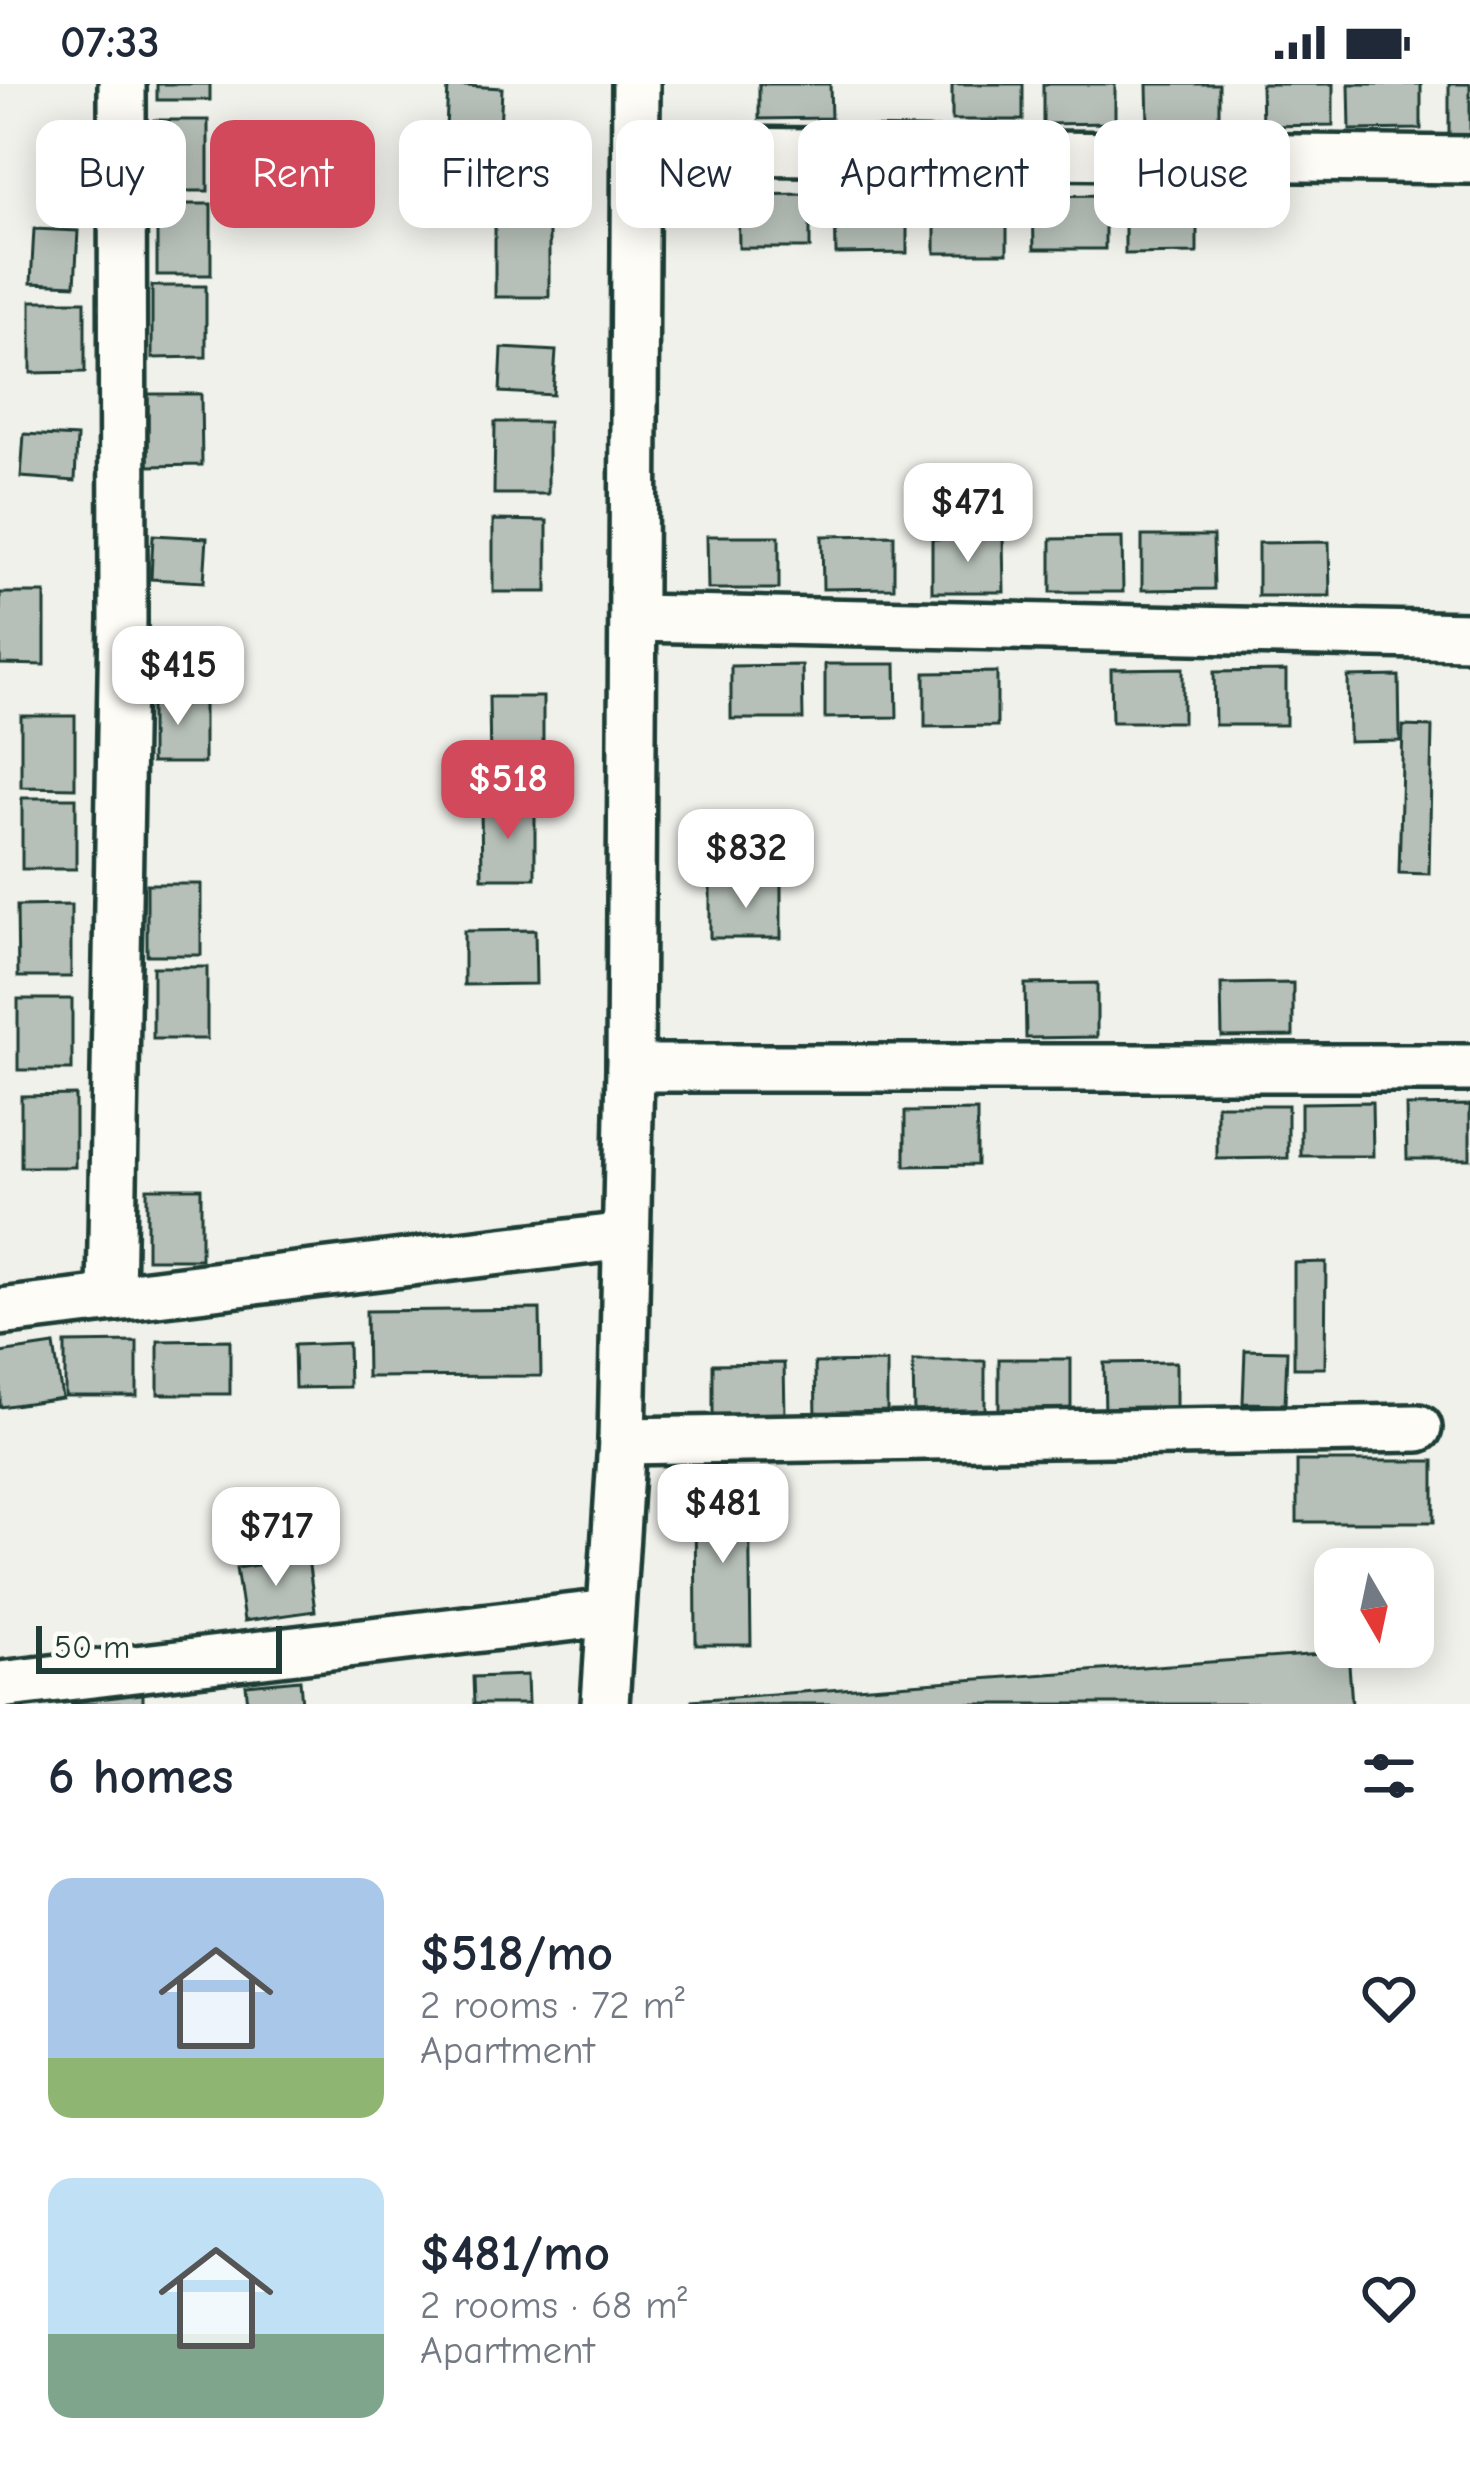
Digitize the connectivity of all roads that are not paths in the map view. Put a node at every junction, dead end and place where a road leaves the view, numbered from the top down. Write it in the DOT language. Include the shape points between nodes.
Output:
graph roads {
  1 [pos="122,84"];
  2 [pos="636,84"];
  3 [pos="636,120"];
  4 [pos="774,152"];
  5 [pos="1470,160"];
  6 [pos="636,228"];
  7 [pos="634,618"];
  8 [pos="1470,636"];
  9 [pos="630,1068"];
  10 [pos="1470,1068"];
  11 [pos="625,1236"];
  12 [pos="111,1297"];
  13 [pos="0,1312"];
  14 [pos="1418,1428"];
  15 [pos="622,1441"];
  16 [pos="609,1612"];
  17 [pos="0,1685"];
  18 [pos="604,1704"];
  1 -- 12 [label="street"];
  2 -- 3 [label="street"];
  4 -- 5 [label="street"];
  6 -- 7 [label="street"];
  7 -- 8 [label="street"];
  7 -- 9 [label="street"];
  9 -- 10 [label="street"];
  9 -- 11 [label="street"];
  11 -- 12 [label="street"];
  11 -- 15 [label="street"];
  12 -- 13 [label="street"];
  14 -- 15 [label="street"];
  15 -- 16 [label="street"];
  16 -- 17 [label="street"];
  16 -- 18 [label="street"];
}
